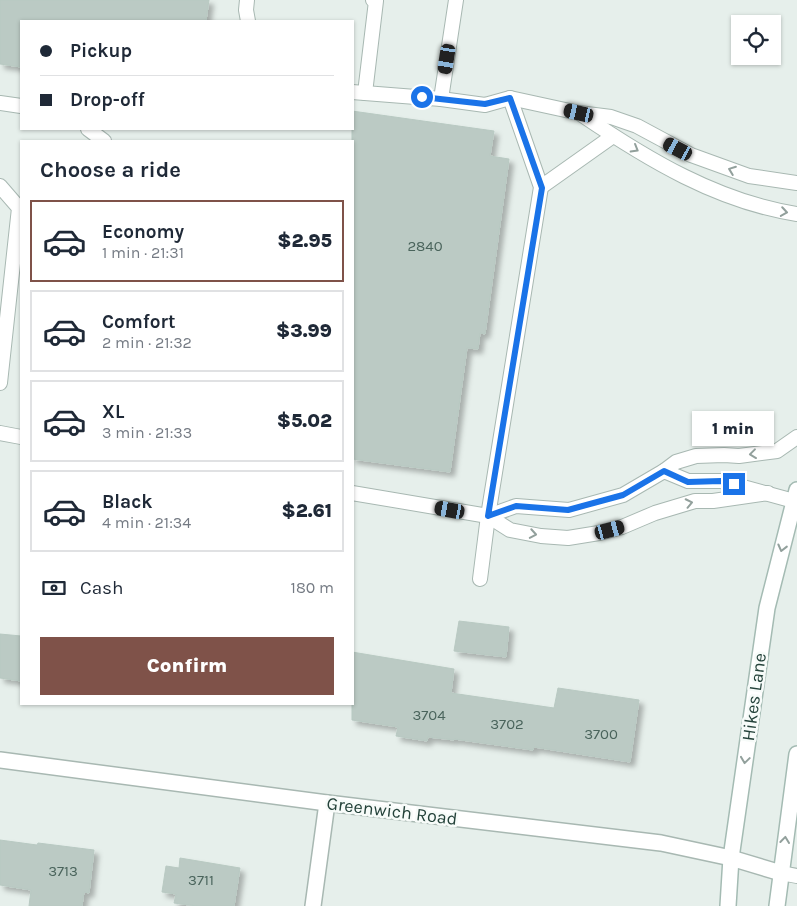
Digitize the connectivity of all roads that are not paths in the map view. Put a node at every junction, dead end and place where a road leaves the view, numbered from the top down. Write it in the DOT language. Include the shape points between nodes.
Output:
graph roads {
  1 [pos="247,0"];
  2 [pos="373,0"];
  3 [pos="456,0"];
  4 [pos="248,20"];
  5 [pos="359,92"];
  6 [pos="510,98"];
  7 [pos="441,99"];
  8 [pos="0,103"];
  9 [pos="20,106"];
  10 [pos="579,113"];
  11 [pos="89,130"];
  12 [pos="613,136"];
  13 [pos="103,140"];
  14 [pos="797,183"];
  15 [pos="0,186"];
  16 [pos="542,188"];
  17 [pos="797,214"];
  18 [pos="0,383"];
  19 [pos="0,433"];
  20 [pos="20,436"];
  21 [pos="797,437"];
  22 [pos="664,471"];
  23 [pos="354,493"];
  24 [pos="768,493"];
  25 [pos="796,496"];
  26 [pos="488,516"];
  27 [pos="480,578"];
  28 [pos="797,754"];
  29 [pos="0,760"];
  30 [pos="327,803"];
  31 [pos="731,858"];
  32 [pos="781,873"];
  33 [pos="797,876"];
  34 [pos="313,906"];
  35 [pos="728,906"];
  36 [pos="777,906"];
  1 -- 4 [label="lane"];
  2 -- 5 [label="lane" via="376,1"];
  3 -- 7 [label="lane"];
  5 -- 7 [label="lane"];
  6 -- 7 [label="lane" via="485,104"];
  6 -- 10 [label="lane"];
  6 -- 16 [label="lane"];
  8 -- 9 [label="lane"];
  10 -- 12 [label="lane"];
  14 -- 10 [label="lane, one-way" via="749,176 691,155 637,126 611,117"];
  11 -- 13 [label="lane"];
  12 -- 16 [label="lane"];
  12 -- 17 [label="lane, one-way" via="704,187 747,204"];
  15 -- 18 [label="lane" via="19,208"];
  16 -- 26 [label="lane"];
  19 -- 20 [label="lane"];
  21 -- 22 [label="lane, one-way" via="776,451 739,456 696,456 676,462"];
  22 -- 24 [label="lane" via="688,482 721,481"];
  22 -- 26 [label="lane" via="623,495 568,510 516,506"];
  23 -- 26 [label="lane"];
  24 -- 25 [label="lane"];
  26 -- 24 [label="lane, one-way" via="510,530 568,538 622,527 696,501"];
  25 -- 31 [label="street, Hikes Lane, one-way" via="767,608"];
  26 -- 27 [label="lane"];
  32 -- 28 [label="street, one-way"];
  29 -- 30 [label="street, Greenwich Road"];
  30 -- 31 [label="street, Greenwich Road" via="661,843"];
  30 -- 34 [label="street"];
  31 -- 32 [label="street, Greenwich Road"];
  31 -- 35 [label="street, Hikes Lane"];
  32 -- 33 [label="lane"];
  32 -- 36 [label="street"];
}
